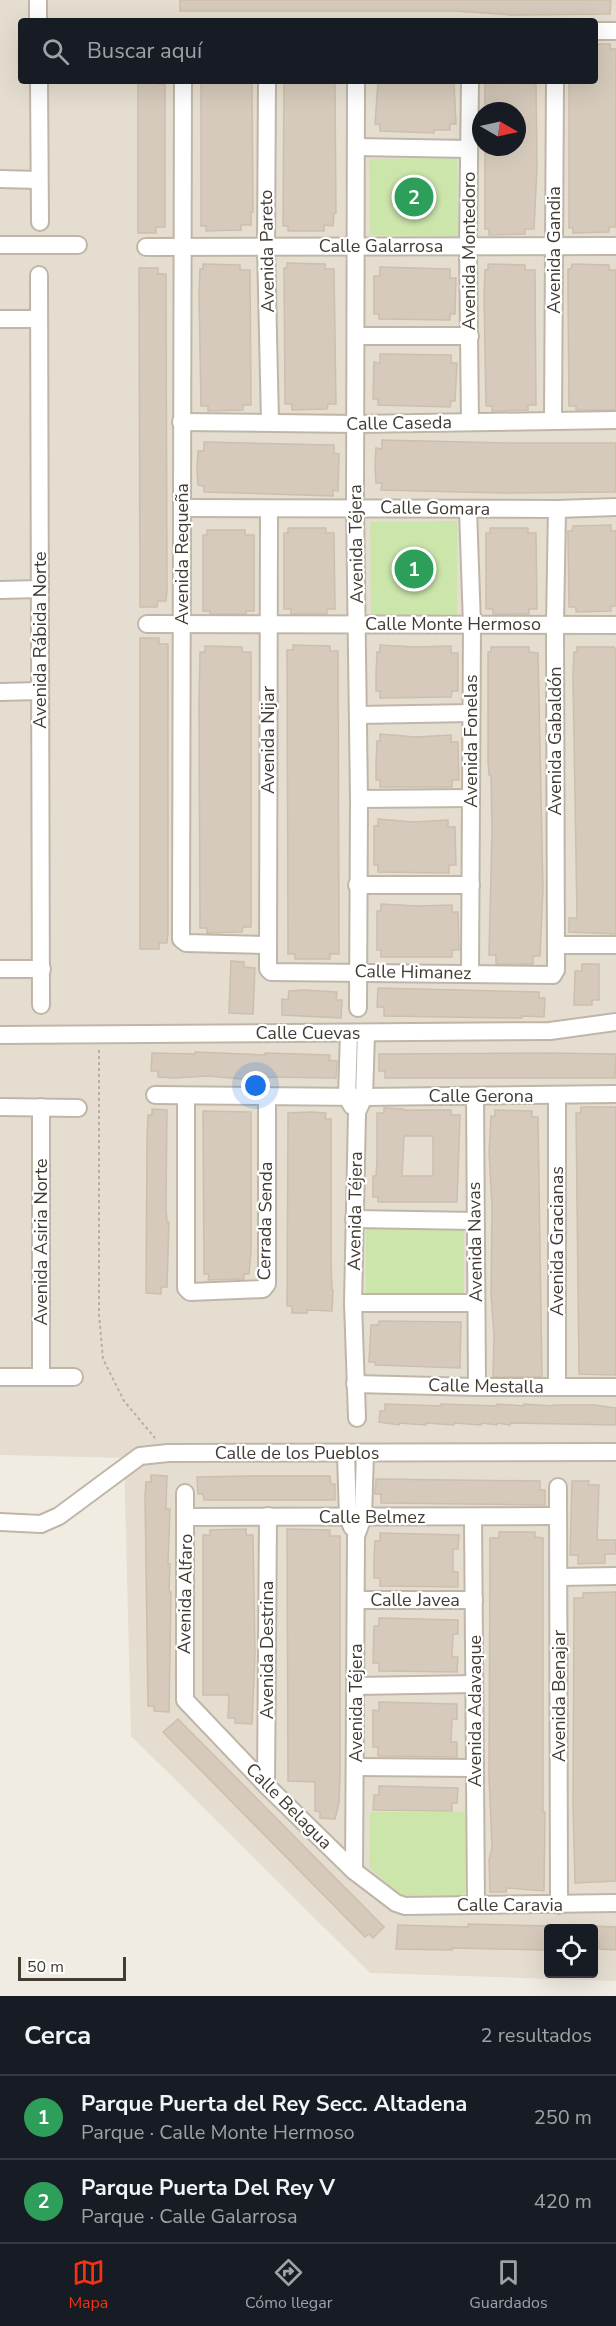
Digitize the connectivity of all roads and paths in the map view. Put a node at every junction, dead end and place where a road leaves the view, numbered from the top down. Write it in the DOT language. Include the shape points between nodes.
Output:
graph roads {
  1 [pos="38,0"];
  2 [pos="38,18"];
  3 [pos="598,31"];
  4 [pos="616,31"];
  5 [pos="39,84"];
  6 [pos="183,84"];
  7 [pos="267,84"];
  8 [pos="356,84"];
  9 [pos="470,84"];
  10 [pos="555,84"];
  11 [pos="356,147"];
  12 [pos="469,149"];
  13 [pos="0,180"];
  14 [pos="39,180"];
  15 [pos="40,222"];
  16 [pos="0,245"];
  17 [pos="78,245"];
  18 [pos="357,246"];
  19 [pos="468,246"];
  20 [pos="555,246"];
  21 [pos="616,246"];
  22 [pos="184,247"];
  23 [pos="266,247"];
  24 [pos="146,248"];
  25 [pos="39,275"];
  26 [pos="0,319"];
  27 [pos="39,319"];
  28 [pos="356,336"];
  29 [pos="470,336"];
  30 [pos="553,420"];
  31 [pos="616,420"];
  32 [pos="270,421"];
  33 [pos="181,422"];
  34 [pos="470,422"];
  35 [pos="355,424"];
  36 [pos="355,507"];
  37 [pos="616,507"];
  38 [pos="182,508"];
  39 [pos="269,509"];
  40 [pos="468,509"];
  41 [pos="557,509"];
  42 [pos="40,589"];
  43 [pos="0,590"];
  44 [pos="147,624"];
  45 [pos="183,624"];
  46 [pos="269,624"];
  47 [pos="358,624"];
  48 [pos="555,624"];
  49 [pos="472,625"];
  50 [pos="616,625"];
  51 [pos="40,691"];
  52 [pos="0,692"];
  53 [pos="471,713"];
  54 [pos="358,715"];
  55 [pos="471,798"];
  56 [pos="359,799"];
  57 [pos="357,885"];
  58 [pos="471,885"];
  59 [pos="267,945"];
  60 [pos="556,945"];
  61 [pos="616,945"];
  62 [pos="0,969"];
  63 [pos="42,969"];
  64 [pos="269,971"];
  65 [pos="358,972"];
  66 [pos="470,973"];
  67 [pos="556,973"];
  68 [pos="41,1005"];
  69 [pos="358,1008"];
  70 [pos="616,1022"];
  71 [pos="349,1033"];
  72 [pos="366,1033"];
  73 [pos="0,1035"];
  74 [pos="99,1035"];
  75 [pos="616,1094"];
  76 [pos="155,1095"];
  77 [pos="557,1095"];
  78 [pos="186,1096"];
  79 [pos="475,1096"];
  80 [pos="267,1097"];
  81 [pos="347,1097"];
  82 [pos="360,1104"];
  83 [pos="0,1107"];
  84 [pos="41,1107"];
  85 [pos="78,1108"];
  86 [pos="354,1219"];
  87 [pos="475,1221"];
  88 [pos="353,1303"];
  89 [pos="476,1303"];
  90 [pos="0,1377"];
  91 [pos="41,1377"];
  92 [pos="74,1377"];
  93 [pos="355,1384"];
  94 [pos="477,1387"];
  95 [pos="557,1387"];
  96 [pos="616,1387"];
  97 [pos="357,1418"];
  98 [pos="616,1452"];
  99 [pos="168,1453"];
  100 [pos="365,1453"];
  101 [pos="346,1454"];
  102 [pos="558,1487"];
  103 [pos="185,1493"];
  104 [pos="268,1516"];
  105 [pos="558,1516"];
  106 [pos="185,1517"];
  107 [pos="356,1517"];
  108 [pos="473,1518"];
  109 [pos="0,1522"];
  110 [pos="616,1576"];
  111 [pos="559,1577"];
  112 [pos="357,1600"];
  113 [pos="474,1600"];
  114 [pos="474,1684"];
  115 [pos="356,1686"];
  116 [pos="184,1696"];
  117 [pos="356,1767"];
  118 [pos="475,1768"];
  119 [pos="266,1785"];
  120 [pos="354,1871"];
  121 [pos="616,1904"];
  122 [pos="476,1905"];
  123 [pos="559,1905"];
  124 [pos="405,1906"];
  1 -- 2 [label="street"];
  3 -- 4 [label="street"];
  5 -- 14 [label="street"];
  6 -- 22 [label="street, Avenida Requeña"];
  7 -- 23 [label="street, Avenida Pareto"];
  8 -- 11 [label="street, Avenida Téjera"];
  9 -- 12 [label="street, Avenida Montedoro"];
  10 -- 20 [label="street, Avenida Gandia"];
  11 -- 12 [label="street"];
  11 -- 18 [label="street, Avenida Téjera"];
  12 -- 19 [label="street, Avenida Montedoro"];
  13 -- 14 [label="street"];
  14 -- 15 [label="street"];
  16 -- 17 [label="street"];
  18 -- 19 [label="street, Calle Galarrosa"];
  18 -- 23 [label="street, Calle Galarrosa"];
  18 -- 28 [label="street, Avenida Téjera"];
  19 -- 20 [label="street, Calle Galarrosa"];
  19 -- 29 [label="street, Avenida Montedoro"];
  20 -- 21 [label="street, Calle Galarrosa"];
  20 -- 30 [label="street, Avenida Gandia"];
  22 -- 23 [label="street, Calle Galarrosa"];
  22 -- 24 [label="street, Calle Galarrosa"];
  22 -- 33 [label="street, Avenida Requeña"];
  23 -- 32 [label="street, Avenida Pareto"];
  25 -- 27 [label="street, Avenida Rábida Norte"];
  26 -- 27 [label="street"];
  27 -- 42 [label="street, Avenida Rábida Norte"];
  28 -- 29 [label="street"];
  28 -- 35 [label="street, Avenida Téjera"];
  29 -- 34 [label="street, Avenida Montedoro"];
  30 -- 31 [label="street, Calle Caseda"];
  30 -- 34 [label="street, Calle Caseda"];
  32 -- 33 [label="street, Calle Caseda"];
  32 -- 35 [label="street, Calle Caseda"];
  33 -- 38 [label="street, Avenida Requeña"];
  34 -- 35 [label="street, Calle Caseda"];
  35 -- 36 [label="street, Avenida Téjera"];
  36 -- 39 [label="street, Calle Gomara"];
  36 -- 40 [label="street, Calle Gomara"];
  36 -- 47 [label="street, Avenida Téjera"];
  37 -- 41 [label="street, Calle Gomara"];
  38 -- 39 [label="street, Calle Gomara"];
  38 -- 45 [label="street, Avenida Requeña"];
  39 -- 46 [label="street, Avenida Nijar"];
  40 -- 41 [label="street, Calle Gomara"];
  40 -- 49 [label="street, Avenida Fonelas"];
  41 -- 48 [label="street, Avenida Gabaldón"];
  42 -- 43 [label="street"];
  42 -- 51 [label="street, Avenida Rábida Norte"];
  44 -- 45 [label="street, Calle Monte Hermoso"];
  45 -- 46 [label="street, Calle Monte Hermoso"];
  45 -- 59 [label="street, Avenida Requeña" via="181,939 186,943"];
  46 -- 47 [label="street, Calle Monte Hermoso"];
  46 -- 59 [label="street, Avenida Nijar"];
  47 -- 49 [label="street, Calle Monte Hermoso"];
  47 -- 54 [label="street, Avenida Téjera"];
  48 -- 49 [label="street, Calle Monte Hermoso"];
  48 -- 50 [label="street, Calle Monte Hermoso"];
  48 -- 60 [label="street, Avenida Gabaldón"];
  49 -- 53 [label="street, Avenida Fonelas"];
  51 -- 52 [label="street"];
  51 -- 63 [label="street, Avenida Rábida Norte"];
  53 -- 54 [label="street"];
  53 -- 55 [label="street, Avenida Fonelas"];
  54 -- 56 [label="street, Avenida Téjera"];
  55 -- 56 [label="street"];
  55 -- 58 [label="street, Avenida Fonelas"];
  56 -- 57 [label="street, Avenida Téjera"];
  57 -- 58 [label="street"];
  57 -- 65 [label="street, Avenida Téjera"];
  58 -- 66 [label="street, Avenida Fonelas"];
  59 -- 64 [label="street, Avenida Nijar"];
  60 -- 61 [label="street"];
  60 -- 67 [label="street, Avenida Gabaldón"];
  62 -- 63 [label="street"];
  63 -- 68 [label="street, Avenida Rábida Norte"];
  64 -- 65 [label="street, Calle Himanez"];
  65 -- 66 [label="street, Calle Himanez"];
  65 -- 69 [label="street, Avenida Téjera"];
  66 -- 67 [label="street, Calle Himanez"];
  70 -- 72 [label="street, Calle Cuevas" via="550,1031"];
  71 -- 72 [label="street, Calle Cuevas"];
  71 -- 74 [label="street, Calle Cuevas"];
  71 -- 81 [label="street"];
  72 -- 82 [label="street, Avenida Téjera"];
  73 -- 74 [label="street, Calle Cuevas"];
  74 -- 99 [label="path" via="99,1315 103,1359 124,1401"];
  75 -- 77 [label="street, Calle Gerona"];
  76 -- 78 [label="street"];
  77 -- 79 [label="street, Calle Gerona"];
  77 -- 95 [label="street, Avenida Gracianas"];
  78 -- 80 [label="street"];
  78 -- 80 [label="street, Cerrada Senda" via="186,1288 190,1292 263,1289 267,1284"];
  79 -- 82 [label="street, Calle Gerona"];
  79 -- 87 [label="street, Avenida Navas"];
  80 -- 81 [label="street"];
  81 -- 82 [label="street"];
  82 -- 86 [label="street, Avenida Téjera"];
  83 -- 84 [label="street"];
  84 -- 85 [label="street"];
  84 -- 91 [label="street, Avenida Asiria Norte"];
  86 -- 87 [label="street"];
  86 -- 88 [label="street, Avenida Téjera"];
  87 -- 89 [label="street, Avenida Navas"];
  88 -- 89 [label="street"];
  88 -- 93 [label="street, Avenida Téjera"];
  89 -- 94 [label="street, Avenida Navas"];
  90 -- 91 [label="street"];
  91 -- 92 [label="street"];
  93 -- 94 [label="street, Calle Mestalla"];
  93 -- 97 [label="street, Avenida Téjera"];
  94 -- 95 [label="street, Calle Mestalla"];
  95 -- 96 [label="street, Calle Mestalla"];
  98 -- 100 [label="street, Calle de los Pueblos"];
  99 -- 101 [label="street, Calle de los Pueblos"];
  99 -- 109 [label="street, Calle de los Pueblos" via="140,1456 59,1516 41,1524"];
  100 -- 101 [label="street, Calle de los Pueblos"];
  100 -- 107 [label="street, Avenida Téjera"];
  101 -- 107 [label="street, Avenida Téjera"];
  102 -- 105 [label="street, Avenida Benajar"];
  103 -- 106 [label="street, Avenida Alfaro"];
  104 -- 106 [label="street, Calle Belmez"];
  104 -- 107 [label="street, Calle Belmez"];
  104 -- 119 [label="street, Avenida Destrina"];
  105 -- 108 [label="street, Calle Belmez"];
  105 -- 111 [label="street, Avenida Benajar"];
  106 -- 116 [label="street, Avenida Alfaro"];
  107 -- 108 [label="street, Calle Belmez"];
  107 -- 112 [label="street, Avenida Téjera"];
  108 -- 113 [label="street, Avenida Adavaque"];
  110 -- 111 [label="street"];
  111 -- 123 [label="street, Avenida Benajar"];
  112 -- 113 [label="street, Calle Javea"];
  112 -- 115 [label="street, Avenida Téjera"];
  113 -- 114 [label="street, Avenida Adavaque"];
  114 -- 115 [label="street"];
  114 -- 118 [label="street, Avenida Adavaque"];
  115 -- 117 [label="street, Avenida Téjera"];
  116 -- 119 [label="street, Calle Belagua"];
  117 -- 118 [label="street"];
  117 -- 120 [label="street, Avenida Téjera"];
  118 -- 122 [label="street, Avenida Adavaque"];
  119 -- 120 [label="street, Calle Belagua"];
  120 -- 124 [label="street, Calle Belagua" via="396,1904"];
  121 -- 123 [label="street, Calle Caravia"];
  122 -- 123 [label="street, Calle Caravia"];
  122 -- 124 [label="street, Calle Caravia"];
}
